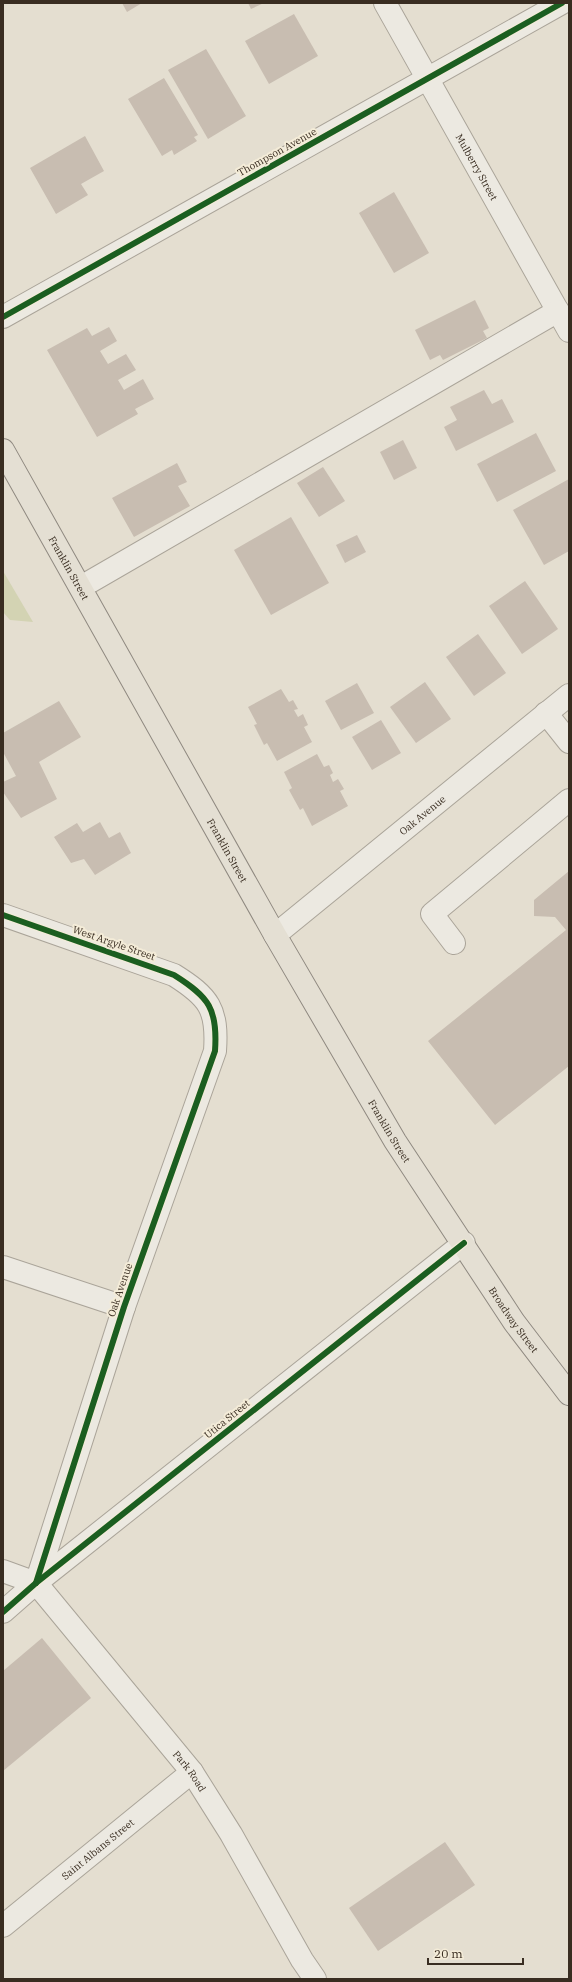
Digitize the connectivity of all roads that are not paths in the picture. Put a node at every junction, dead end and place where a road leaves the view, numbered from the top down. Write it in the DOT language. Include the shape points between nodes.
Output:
graph roads {
  1 [pos="385,3"];
  2 [pos="562,3"];
  3 [pos="428,78"];
  4 [pos="558,311"];
  5 [pos="3,317"];
  6 [pos="569,331"];
  7 [pos="3,450"];
  8 [pos="81,587"];
  9 [pos="569,695"];
  10 [pos="546,714"];
  11 [pos="569,742"];
  12 [pos="569,800"];
  13 [pos="3,915"];
  14 [pos="275,935"];
  15 [pos="454,944"];
  16 [pos="209,1005"];
  17 [pos="464,1243"];
  18 [pos="3,1267"];
  19 [pos="124,1307"];
  20 [pos="569,1394"];
  21 [pos="3,1571"];
  22 [pos="36,1583"];
  23 [pos="3,1612"];
  24 [pos="192,1772"];
  25 [pos="3,1926"];
  26 [pos="315,1979"];
  1 -- 3 [label="street, Mulberry Street"];
  2 -- 3 [label="street, Thompson Avenue"];
  3 -- 4 [label="street, Mulberry Street"];
  3 -- 5 [label="street, Thompson Avenue"];
  4 -- 6 [label="street, Mulberry Street"];
  4 -- 8 [label="street"];
  7 -- 8 [label="main road, Franklin Street"];
  8 -- 14 [label="main road, Franklin Street"];
  9 -- 10 [label="street, Oak Avenue"];
  10 -- 11 [label="street"];
  10 -- 14 [label="street, Oak Avenue"];
  12 -- 15 [label="street" via="432,914"];
  13 -- 16 [label="street, West Argyle Street" via="174,975 193,987"];
  14 -- 17 [label="main road, Franklin Street" via="395,1141"];
  16 -- 19 [label="street, Oak Avenue" via="216,1027 215,1051"];
  17 -- 20 [label="main road, Broadway Street" via="514,1322"];
  17 -- 22 [label="street, Utica Street"];
  18 -- 19 [label="street"];
  19 -- 22 [label="street, Oak Avenue"];
  21 -- 22 [label="street"];
  22 -- 23 [label="street, Utica Street"];
  22 -- 24 [label="street, Park Road"];
  24 -- 25 [label="street, Saint Albans Street"];
  24 -- 26 [label="street, Park Road"];
}
